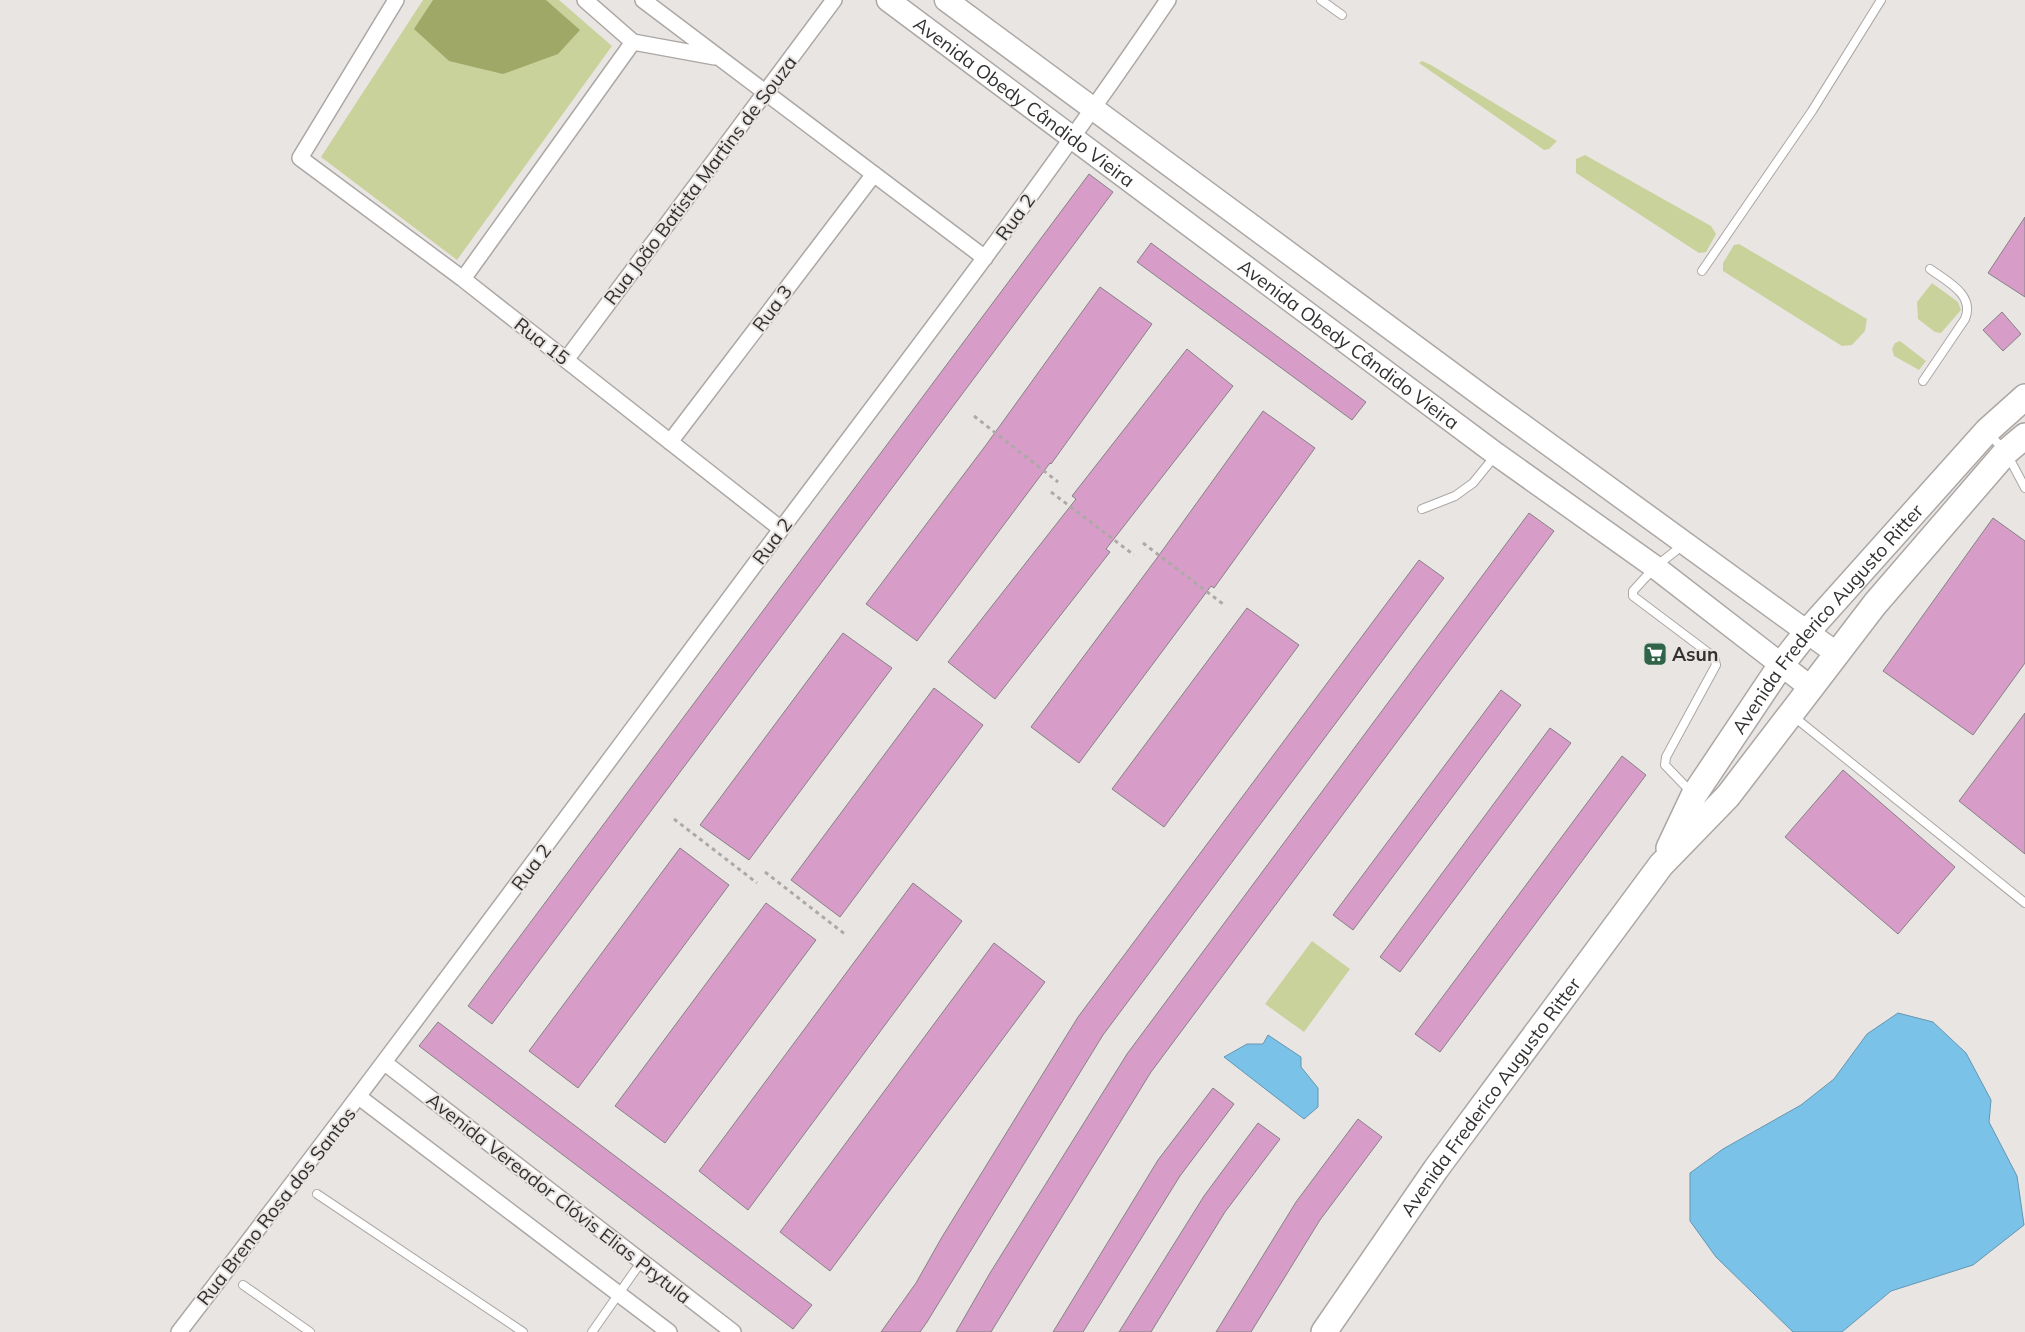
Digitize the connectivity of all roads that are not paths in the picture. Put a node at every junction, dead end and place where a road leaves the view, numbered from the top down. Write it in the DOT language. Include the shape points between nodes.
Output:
graph roads {
  1 [pos="396,0"];
  2 [pos="585,0"];
  3 [pos="643,0"];
  4 [pos="834,0"];
  5 [pos="888,0"];
  6 [pos="946,0"];
  7 [pos="1168,0"];
  8 [pos="1321,0"];
  9 [pos="1882,0"];
  10 [pos="1342,14"];
  11 [pos="633,42"];
  12 [pos="719,58"];
  13 [pos="765,92"];
  14 [pos="1094,109"];
  15 [pos="1073,138"];
  16 [pos="874,174"];
  17 [pos="985,258"];
  18 [pos="1702,270"];
  19 [pos="1930,270"];
  20 [pos="463,279"];
  21 [pos="566,360"];
  22 [pos="1923,381"];
  23 [pos="2025,397"];
  24 [pos="1489,401"];
  25 [pos="1466,431"];
  26 [pos="1987,431"];
  27 [pos="2025,436"];
  28 [pos="670,442"];
  29 [pos="2006,452"];
  30 [pos="1496,454"];
  31 [pos="2025,488"];
  32 [pos="1422,509"];
  33 [pos="781,529"];
  34 [pos="1684,544"];
  35 [pos="1655,567"];
  36 [pos="1807,632"];
  37 [pos="1836,653"];
  38 [pos="1781,665"];
  39 [pos="1810,687"];
  40 [pos="1790,713"];
  41 [pos="1694,795"];
  42 [pos="1661,865"];
  43 [pos="2025,903"];
  44 [pos="385,1063"];
  45 [pos="372,1080"];
  46 [pos="360,1097"];
  47 [pos="318,1194"];
  48 [pos="641,1262"];
  49 [pos="243,1286"];
  50 [pos="619,1295"];
  51 [pos="179,1332"];
  52 [pos="310,1332"];
  53 [pos="523,1332"];
  54 [pos="592,1332"];
  55 [pos="669,1332"];
  56 [pos="733,1332"];
  57 [pos="1324,1332"];
  1 -- 20 [label="street, Rua 15" via="300,158"];
  2 -- 11 [label="street"];
  3 -- 12 [label="street"];
  4 -- 13 [label="street, Rua João Batista Martins de Souza"];
  5 -- 15 [label="main road, Avenida Obedy Cândido Vieira"];
  6 -- 14 [label="main road, Avenida Obedy Cândido Vieira"];
  7 -- 14 [label="street, Rua 2"];
  8 -- 10 [label="lane"];
  9 -- 18 [label="lane" via="1812,111"];
  11 -- 12 [label="street"];
  11 -- 20 [label="street"];
  12 -- 13 [label="street"];
  13 -- 16 [label="street"];
  13 -- 21 [label="street, Rua João Batista Martins de Souza"];
  14 -- 15 [label="street, Rua 2"];
  14 -- 24 [label="main road, Avenida Obedy Cândido Vieira"];
  15 -- 17 [label="street, Rua 2"];
  15 -- 25 [label="main road, Avenida Obedy Cândido Vieira"];
  16 -- 17 [label="street"];
  16 -- 28 [label="street, Rua 3"];
  17 -- 33 [label="street, Rua 2"];
  19 -- 22 [label="lane" via="1955,286 1967,302 1968,310"];
  20 -- 21 [label="street, Rua 15"];
  21 -- 28 [label="street, Rua 15"];
  23 -- 26 [label="main road, Avenida Frederico Augusto Ritter"];
  24 -- 25 [label="main road"];
  24 -- 34 [label="main road, Avenida Obedy Cândido Vieira"];
  25 -- 30 [label="main road, Avenida Obedy Cândido Vieira"];
  26 -- 29 [label="lane"];
  26 -- 36 [label="main road, Avenida Frederico Augusto Ritter"];
  27 -- 29 [label="main road, Avenida Frederico Augusto Ritter"];
  28 -- 33 [label="street, Rua 15"];
  29 -- 31 [label="lane"];
  29 -- 37 [label="main road, Avenida Frederico Augusto Ritter" via="1874,604"];
  30 -- 32 [label="lane" via="1473,483 1455,496"];
  30 -- 35 [label="main road, Avenida Obedy Cândido Vieira"];
  33 -- 44 [label="street, Rua 2"];
  34 -- 35 [label="lane"];
  34 -- 36 [label="main road, Avenida Obedy Cândido Vieira"];
  35 -- 38 [label="main road, Avenida Obedy Cândido Vieira"];
  35 -- 41 [label="lane" via="1635,587 1633,596 1714,657 1716,665 1666,757 1666,765"];
  36 -- 37 [label="main road, Avenida Obedy Cândido Vieira"];
  36 -- 38 [label="main road, Avenida Frederico Augusto Ritter"];
  37 -- 39 [label="main road, Avenida Frederico Augusto Ritter"];
  38 -- 39 [label="main road, Avenida Obedy Cândido Vieira"];
  38 -- 40 [label="main road"];
  38 -- 41 [label="main road, Avenida Frederico Augusto Ritter"];
  39 -- 40 [label="main road, Avenida Frederico Augusto Ritter"];
  40 -- 42 [label="main road, Avenida Frederico Augusto Ritter" via="1728,796"];
  40 -- 43 [label="lane"];
  41 -- 42 [label="main road, Avenida Frederico Augusto Ritter"];
  42 -- 57 [label="main road, Avenida Frederico Augusto Ritter" via="1436,1169"];
  44 -- 45 [label="street, Rua 2"];
  44 -- 48 [label="street, Avenida Vereador Clóvis Elias Prytula"];
  45 -- 46 [label="street, Rua Breno Rosa dos Santos"];
  46 -- 50 [label="street, Avenida Vereador Clóvis Elias Prytula"];
  46 -- 51 [label="street, Rua Breno Rosa dos Santos"];
  47 -- 53 [label="lane"];
  48 -- 50 [label="lane"];
  48 -- 56 [label="street, Avenida Vereador Clóvis Elias Prytula"];
  49 -- 52 [label="lane"];
  50 -- 54 [label="lane"];
  50 -- 55 [label="street, Avenida Vereador Clóvis Elias Prytula"];
}
